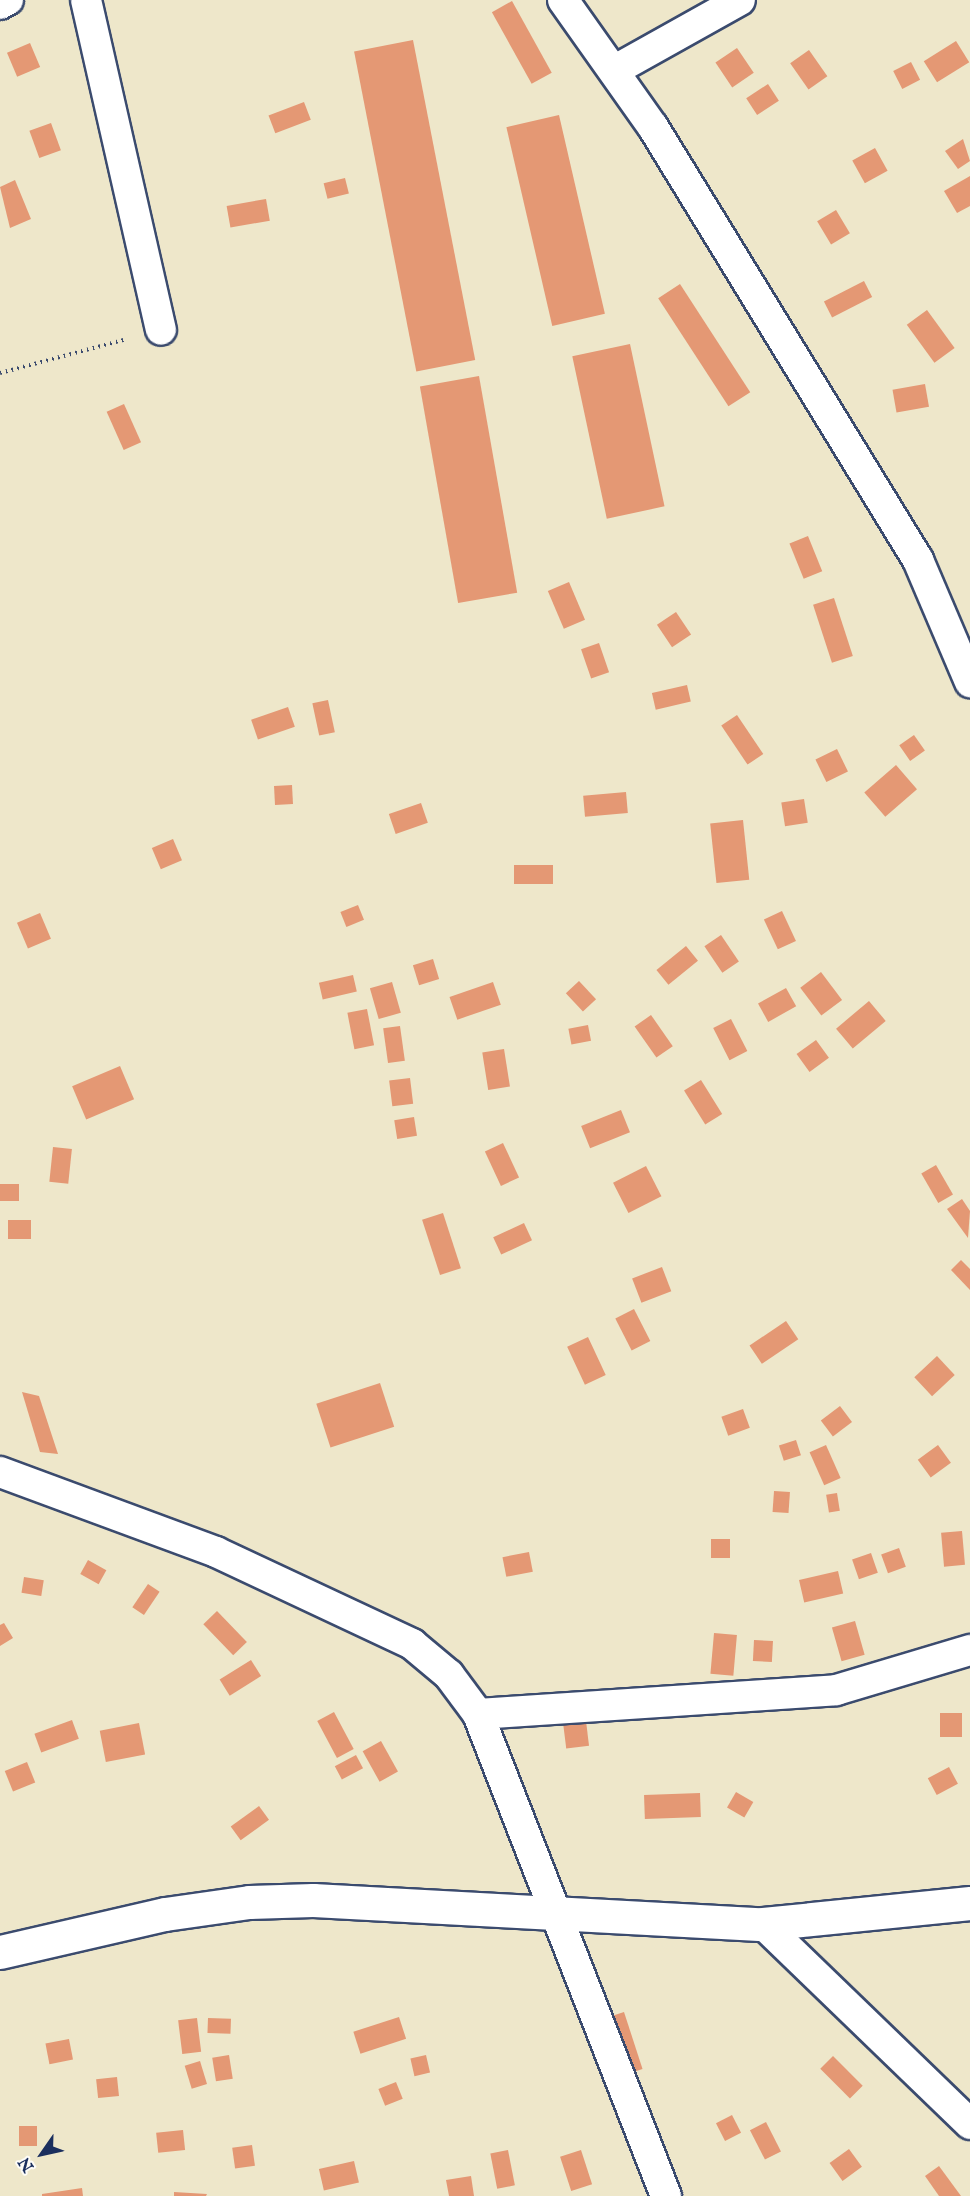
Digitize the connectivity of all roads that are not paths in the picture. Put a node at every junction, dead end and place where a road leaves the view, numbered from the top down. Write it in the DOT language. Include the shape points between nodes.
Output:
graph roads {
  1 [pos="8,0"];
  2 [pos="86,0"];
  3 [pos="563,0"];
  4 [pos="740,0"];
  5 [pos="0,4"];
  6 [pos="615,70"];
  7 [pos="161,330"];
  8 [pos="970,682"];
  9 [pos="0,1472"];
  10 [pos="970,1650"];
  11 [pos="478,1714"];
  12 [pos="970,1903"];
  13 [pos="559,1911"];
  14 [pos="763,1924"];
  15 [pos="0,1952"];
  16 [pos="970,2124"];
  17 [pos="666,2196"];
  1 -- 5 [label="street"];
  2 -- 7 [label="street"];
  3 -- 6 [label="street"];
  4 -- 6 [label="street"];
  6 -- 8 [label="street" via="918,560"];
  9 -- 11 [label="street" via="216,1552 412,1644 449,1675"];
  10 -- 11 [label="street" via="836,1690"];
  11 -- 13 [label="street"];
  12 -- 14 [label="street"];
  13 -- 14 [label="street"];
  13 -- 15 [label="street" via="313,1899 249,1902 165,1914"];
  13 -- 17 [label="street"];
  14 -- 16 [label="street"];
}
